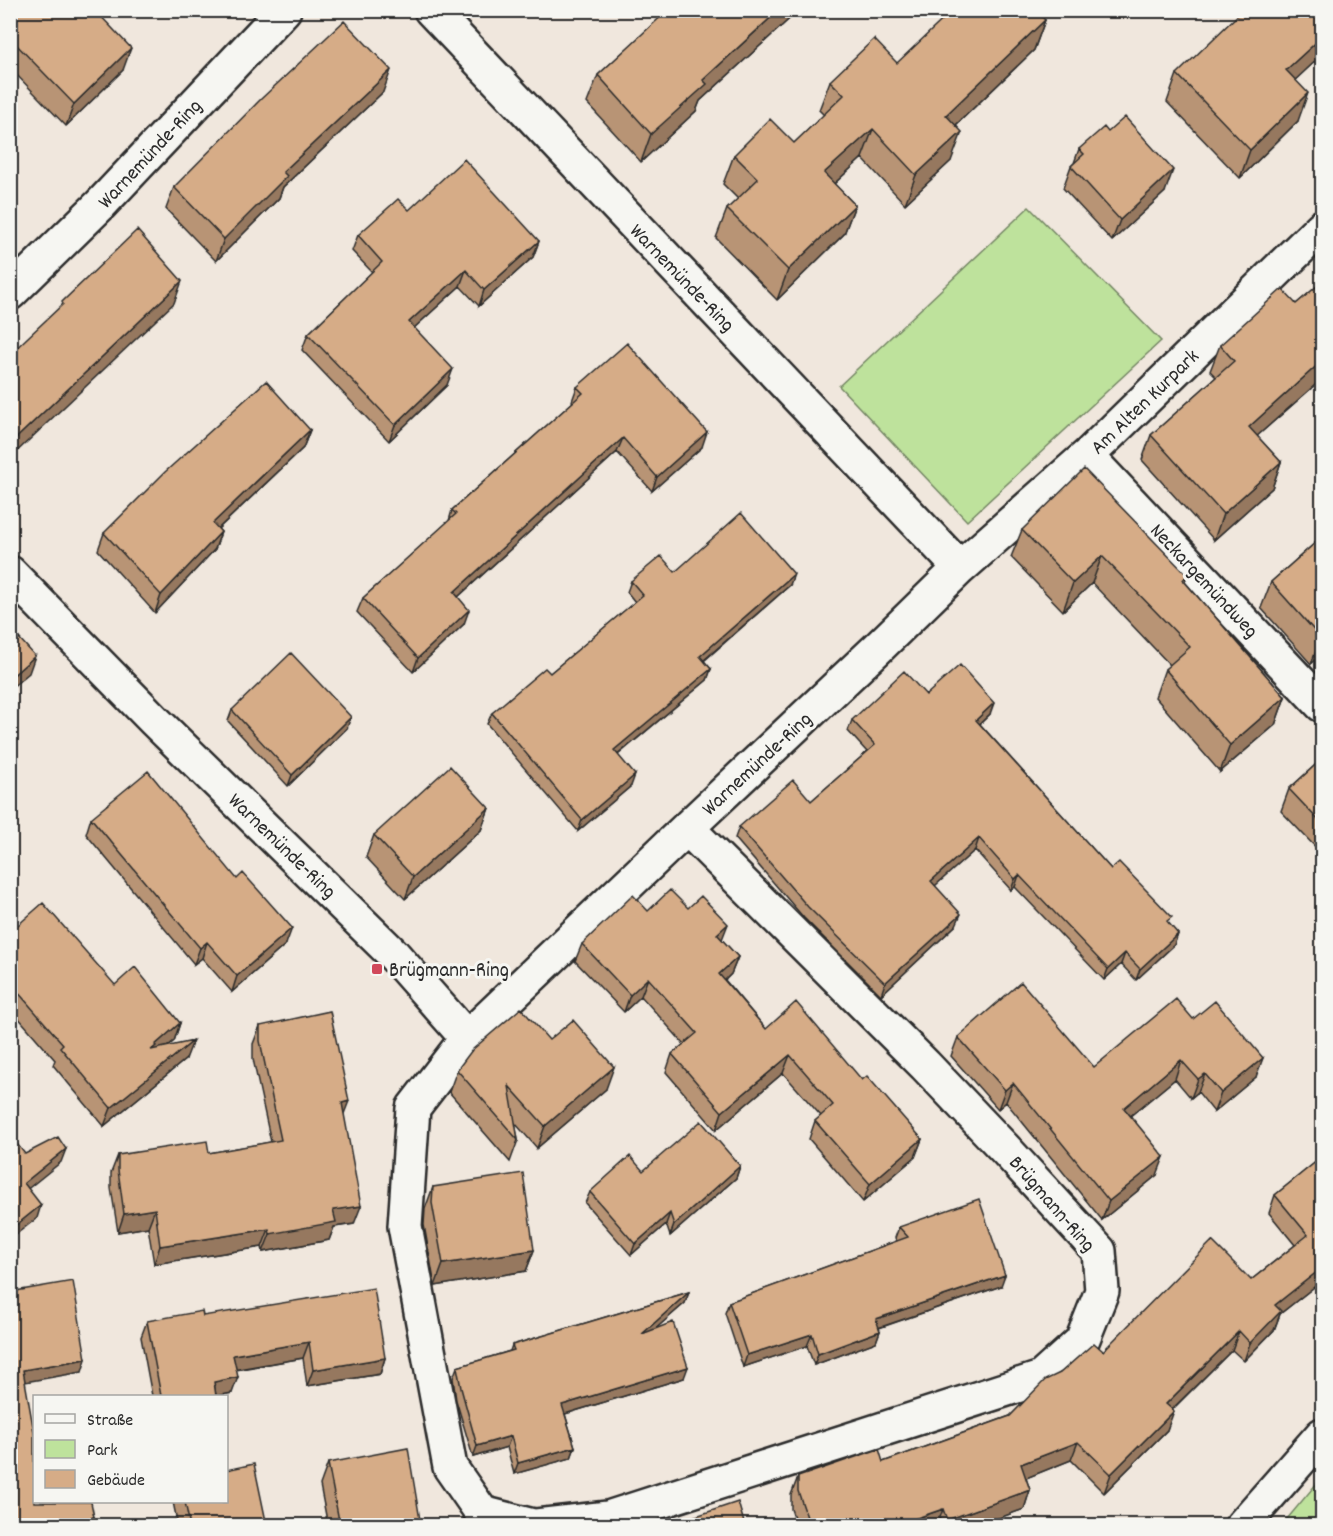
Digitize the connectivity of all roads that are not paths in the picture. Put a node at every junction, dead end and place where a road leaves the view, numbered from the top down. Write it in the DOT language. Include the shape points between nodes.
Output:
graph roads {
  1 [pos="284,10"];
  2 [pos="430,10"];
  3 [pos="1323,227"];
  4 [pos="10,293"];
  5 [pos="1087,456"];
  6 [pos="960,568"];
  7 [pos="10,573"];
  8 [pos="1323,705"];
  9 [pos="687,828"];
  10 [pos="467,1038"];
  11 [pos="1323,1435"];
  12 [pos="535,1526"];
  13 [pos="1242,1526"];
  1 -- 4 [label="street, Warnemünde-Ring" via="100,206"];
  2 -- 6 [label="street, Warnemünde-Ring"];
  3 -- 5 [label="street, Am Alten Kurpark"];
  5 -- 6 [label="street, Am Alten Kurpark"];
  5 -- 8 [label="street, Neckargemündweg"];
  6 -- 9 [label="street, Warnemünde-Ring"];
  7 -- 10 [label="street, Warnemünde-Ring" via="392,953"];
  9 -- 10 [label="street, Warnemünde-Ring"];
  9 -- 12 [label="street, Brügmann-Ring" via="925,1065 1099,1251 1102,1292 1082,1341 1041,1378 608,1518"];
  10 -- 12 [label="street, Brügmann-Ring" via="413,1107 405,1226 450,1467 482,1513"];
  11 -- 13 [label="street"];
}
